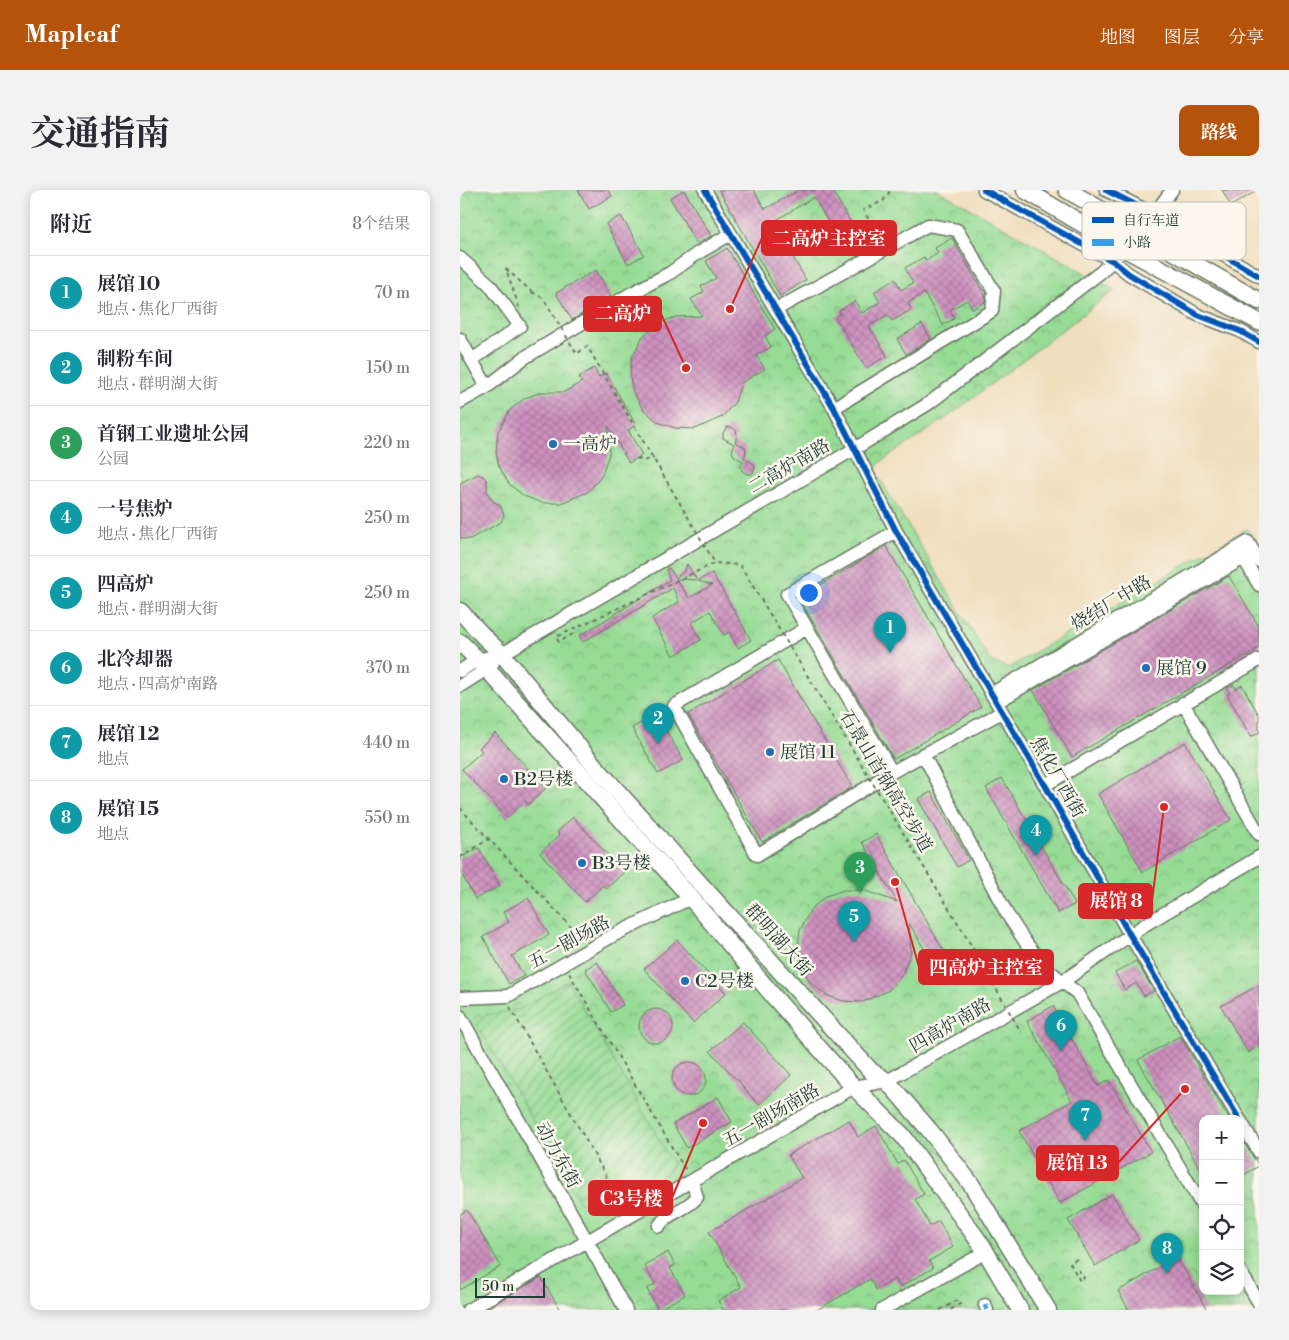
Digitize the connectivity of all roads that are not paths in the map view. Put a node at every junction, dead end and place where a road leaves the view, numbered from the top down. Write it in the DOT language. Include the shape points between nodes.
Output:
graph roads {
  1 [pos="704,190"];
  2 [pos="984,190"];
  3 [pos="1025,190"];
  4 [pos="1067,190"];
  5 [pos="1106,190"];
  6 [pos="1172,190"];
  7 [pos="1087,202"];
  8 [pos="1130,202"];
  9 [pos="1164,202"];
  10 [pos="1082,224"];
  11 [pos="732,234"];
  12 [pos="1082,244"];
  13 [pos="460,258"];
  14 [pos="1145,260"];
  15 [pos="1187,260"];
  16 [pos="1232,260"];
  17 [pos="1113,261"];
  18 [pos="1259,276"];
  19 [pos="1259,301"];
  20 [pos="777,309"];
  21 [pos="1259,322"];
  22 [pos="460,339"];
  23 [pos="1259,342"];
  24 [pos="472,360"];
  25 [pos="487,387"];
  26 [pos="460,402"];
  27 [pos="834,408"];
  28 [pos="856,448"];
  29 [pos="896,531"];
  30 [pos="1248,552"];
  31 [pos="1259,585"];
  32 [pos="460,611"];
  33 [pos="807,628"];
  34 [pos="460,642"];
  35 [pos="502,654"];
  36 [pos="1259,660"];
  37 [pos="482,665"];
  38 [pos="460,671"];
  39 [pos="460,686"];
  40 [pos="997,703"];
  41 [pos="1183,703"];
  42 [pos="923,754"];
  43 [pos="892,772"];
  44 [pos="1045,785"];
  45 [pos="1259,834"];
  46 [pos="1259,858"];
  47 [pos="691,898"];
  48 [pos="1130,934"];
  49 [pos="1062,982"];
  50 [pos="460,998"];
  51 [pos="460,1016"];
  52 [pos="888,1081"];
  53 [pos="854,1087"];
  54 [pos="1237,1115"];
  55 [pos="1244,1127"];
  56 [pos="1259,1152"];
  57 [pos="692,1181"];
  58 [pos="1201,1205"];
  59 [pos="659,1226"];
  60 [pos="586,1242"];
  61 [pos="986,1252"];
  62 [pos="1244,1278"];
  63 [pos="1259,1303"];
  64 [pos="468,1310"];
  65 [pos="626,1310"];
  66 [pos="882,1310"];
  67 [pos="1020,1310"];
  68 [pos="1048,1310"];
  1 -- 11 [label="street, 焦化厂西街"];
  2 -- 12 [label="street"];
  3 -- 10 [label="main road"];
  4 -- 7 [label="main road"];
  5 -- 8 [label="street"];
  6 -- 9 [label="street, 二高炉南路"];
  11 -- 20 [label="street, 焦化厂西街"];
  11 -- 25 [label="street" via="524,358"];
  13 -- 24 [label="street" via="489,284 520,326"];
  14 -- 21 [label="main road"];
  15 -- 19 [label="main road"];
  16 -- 18 [label="street"];
  17 -- 23 [label="street" via="1198,315"];
  17 -- 28 [label="street, 二高炉南路" via="928,404"];
  20 -- 27 [label="street, 焦化厂西街"];
  20 -- 27 [label="street" via="928,225 957,230 994,291 992,310"];
  22 -- 24 [label="street"];
  24 -- 25 [label="street"];
  25 -- 26 [label="street"];
  27 -- 28 [label="street, 焦化厂西街"];
  28 -- 29 [label="street, 焦化厂西街"];
  28 -- 35 [label="street, 二高炉南路"];
  29 -- 33 [label="street" via="787,594"];
  29 -- 40 [label="street, 焦化厂西街"];
  30 -- 31 [label="street"];
  30 -- 40 [label="street, 烧结厂中路"];
  32 -- 35 [label="main road, 群明湖大街"];
  33 -- 43 [label="street"];
  33 -- 43 [label="street, 烧结厂中路" via="674,706 757,855"];
  34 -- 37 [label="main road"];
  35 -- 37 [label="street, 二高炉南路"];
  35 -- 52 [label="main road, 群明湖大街" via="594,764 706,889 871,1071"];
  36 -- 41 [label="street"];
  37 -- 38 [label="street"];
  37 -- 39 [label="street"];
  37 -- 47 [label="main road"];
  40 -- 42 [label="street, 烧结厂中路"];
  40 -- 44 [label="street, 焦化厂西街"];
  41 -- 44 [label="street"];
  41 -- 45 [label="street"];
  42 -- 43 [label="street, 烧结厂中路"];
  42 -- 49 [label="street" via="1007,914 1026,943"];
  44 -- 48 [label="street, 焦化厂西街"];
  46 -- 48 [label="street, 四高炉南路"];
  47 -- 50 [label="street, 五一剧场路" via="614,935 508,996"];
  47 -- 53 [label="main road"];
  48 -- 49 [label="street, 四高炉南路"];
  48 -- 54 [label="street, 焦化厂西街"];
  49 -- 52 [label="street, 四高炉南路"];
  49 -- 58 [label="street" via="1077,993"];
  51 -- 60 [label="street, 动力东街"];
  52 -- 53 [label="street, 五一剧场南路"];
  52 -- 68 [label="main road, 群明湖大街" via="971,1184"];
  53 -- 57 [label="street, 五一剧场南路"];
  53 -- 61 [label="main road" via="903,1136"];
  55 -- 56 [label="street, 焦化厂西街"];
  57 -- 59 [label="street" via="697,1197 690,1205 662,1220"];
  57 -- 60 [label="street, 五一剧场南路"];
  60 -- 64 [label="street, 五一剧场南路"];
  60 -- 65 [label="street, 动力东街"];
  61 -- 66 [label="street"];
  61 -- 67 [label="main road"];
  62 -- 63 [label="street"];
}
